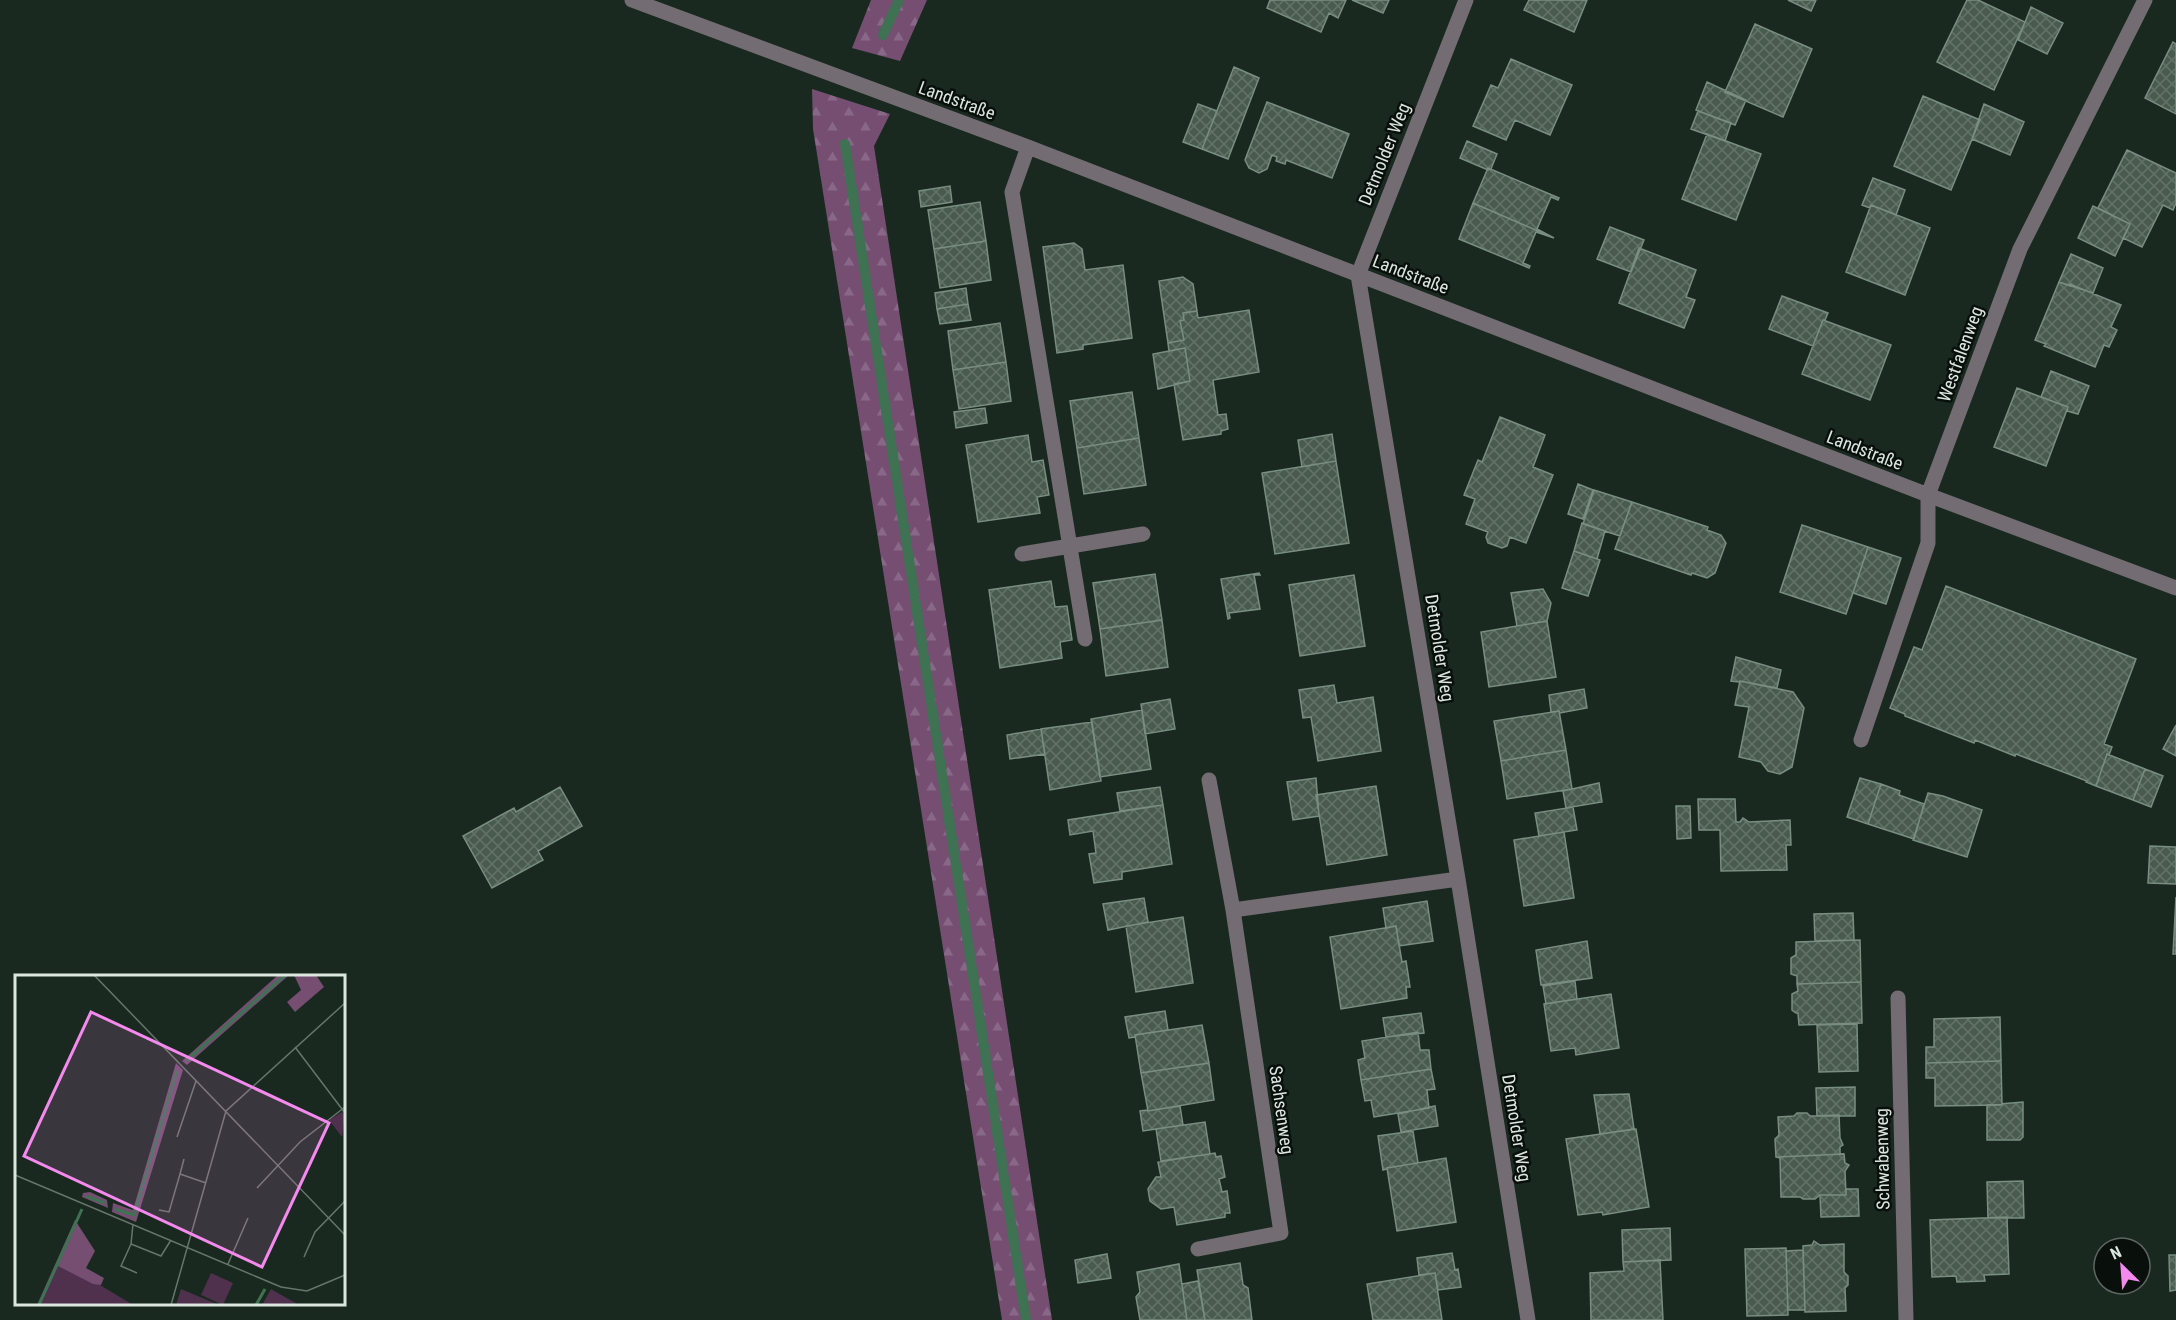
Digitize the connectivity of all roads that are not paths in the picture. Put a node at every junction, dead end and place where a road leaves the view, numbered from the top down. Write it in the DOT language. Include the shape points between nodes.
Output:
graph roads {
  1 [pos="632,0"];
  2 [pos="1466,0"];
  3 [pos="2145,0"];
  4 [pos="1028,147"];
  5 [pos="1358,275"];
  6 [pos="1928,495"];
  7 [pos="1143,534"];
  8 [pos="1071,546"];
  9 [pos="1022,554"];
  10 [pos="2176,588"];
  11 [pos="1085,639"];
  12 [pos="1861,740"];
  13 [pos="1209,780"];
  14 [pos="1458,879"];
  15 [pos="1233,910"];
  16 [pos="1898,998"];
  17 [pos="1198,1249"];
  18 [pos="1528,1320"];
  19 [pos="1906,1320"];
  1 -- 4 [label="street, Landstraße"];
  2 -- 5 [label="street, Detmolder Weg"];
  3 -- 6 [label="street, Westfalenweg" via="2020,249"];
  4 -- 5 [label="street, Landstraße"];
  4 -- 8 [label="street" via="1012,192"];
  5 -- 6 [label="street, Landstraße"];
  5 -- 14 [label="street, Detmolder Weg"];
  6 -- 10 [label="street, Landstraße"];
  6 -- 12 [label="street, Westfalenweg" via="1928,543"];
  7 -- 8 [label="street"];
  8 -- 9 [label="street"];
  8 -- 11 [label="street"];
  13 -- 15 [label="street, Sachsenweg"];
  14 -- 15 [label="street"];
  14 -- 18 [label="street, Detmolder Weg"];
  15 -- 17 [label="street, Sachsenweg" via="1281,1233"];
  16 -- 19 [label="street, Schwabenweg"];
}
